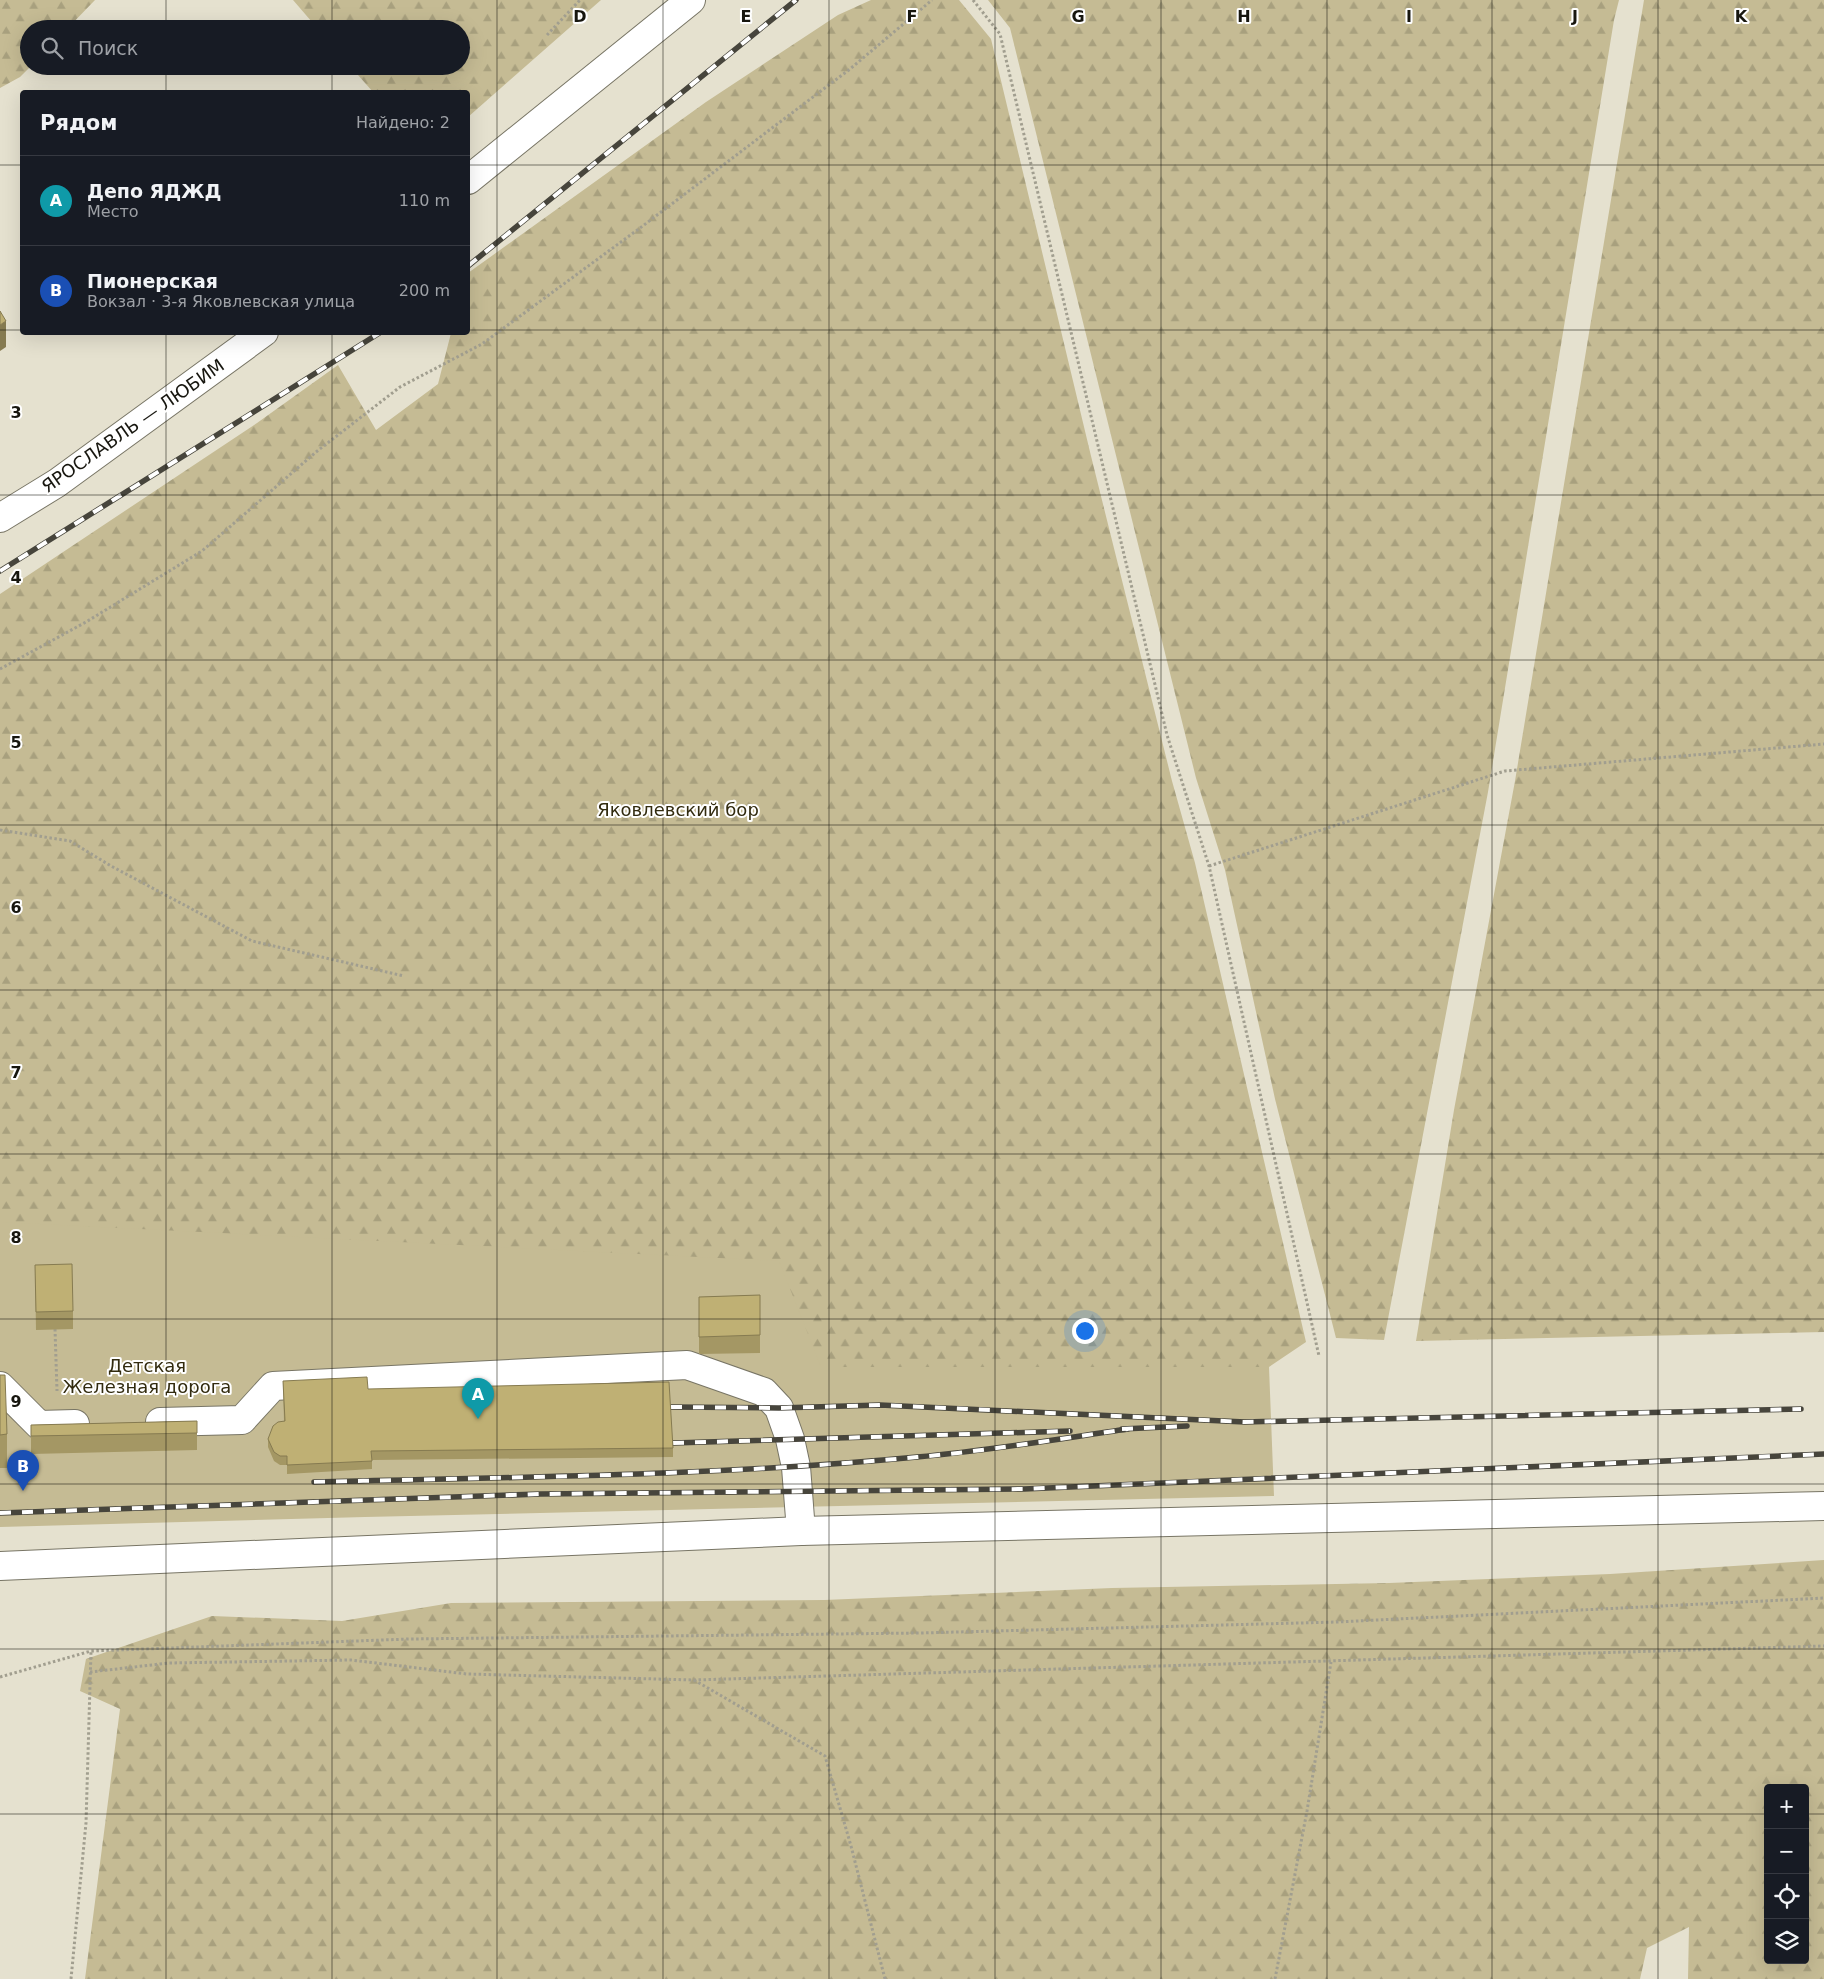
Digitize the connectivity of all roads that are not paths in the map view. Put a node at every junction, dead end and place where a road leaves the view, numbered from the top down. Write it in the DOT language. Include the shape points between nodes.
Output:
graph roads {
  1 [pos="691,0"];
  2 [pos="470,178"];
  3 [pos="260,335"];
  4 [pos="0,518"];
  5 [pos="0,1386"];
  6 [pos="136,1423"];
  7 [pos="97,1424"];
  8 [pos="1824,1506"];
  9 [pos="801,1531"];
  10 [pos="0,1566"];
  1 -- 2 [label="street"];
  3 -- 4 [label="street, ЯРОСЛАВЛЬ — ЛЮБИМ" via="57,483"];
  5 -- 7 [label="street" via="39,1425"];
  6 -- 9 [label="street" via="242,1420 273,1386 687,1365 764,1392 779,1408 796,1467"];
  8 -- 9 [label="street"];
  9 -- 10 [label="street"];
}
